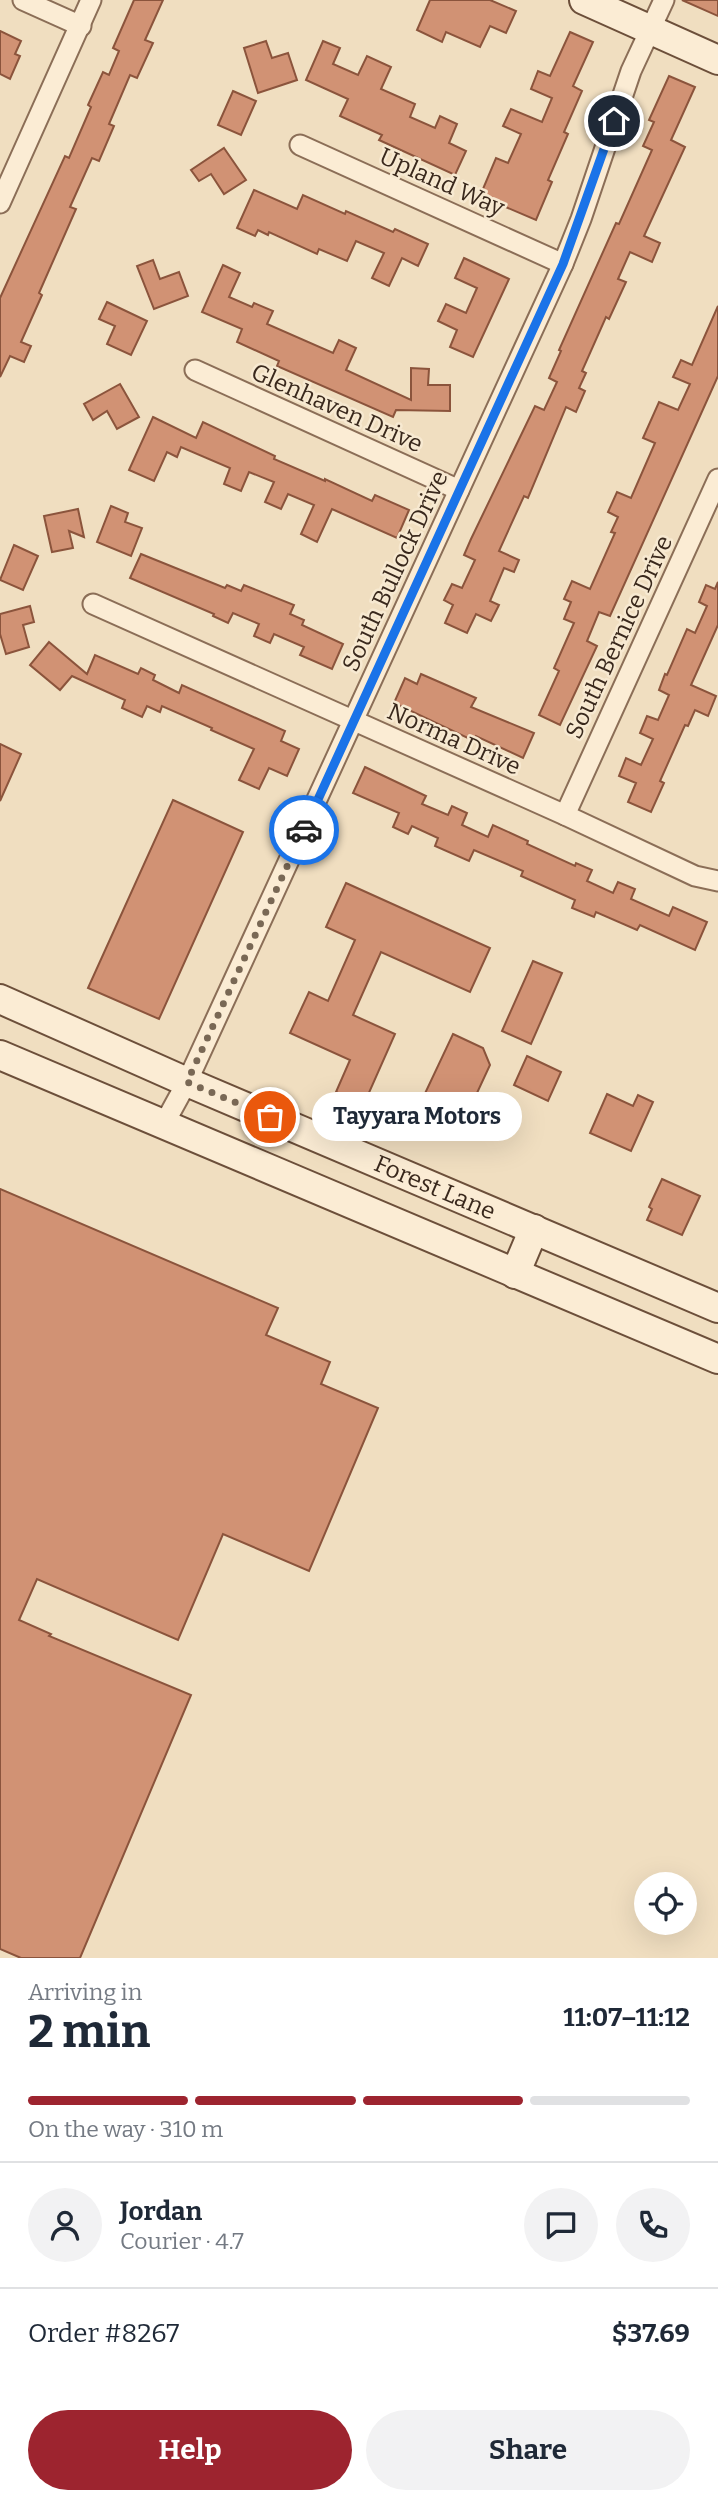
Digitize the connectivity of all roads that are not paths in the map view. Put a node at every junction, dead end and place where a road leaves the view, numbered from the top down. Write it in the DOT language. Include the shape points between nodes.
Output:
graph roads {
  1 [pos="23,0"];
  2 [pos="91,0"];
  3 [pos="584,0"];
  4 [pos="664,0"];
  5 [pos="80,26"];
  6 [pos="651,30"];
  7 [pos="718,60"];
  8 [pos="300,145"];
  9 [pos="0,203"];
  10 [pos="563,264"];
  11 [pos="195,370"];
  12 [pos="718,479"];
  13 [pos="459,490"];
  14 [pos="93,604"];
  15 [pos="353,720"];
  16 [pos="565,815"];
  17 [pos="718,881"];
  18 [pos="0,999"];
  19 [pos="0,1055"];
  20 [pos="187,1082"];
  21 [pos="164,1124"];
  22 [pos="534,1229"];
  23 [pos="515,1274"];
  24 [pos="718,1308"];
  25 [pos="718,1359"];
  1 -- 5 [label="street"];
  2 -- 5 [label="street"];
  3 -- 6 [label="main road"];
  4 -- 6 [label="street, South Bullock Drive"];
  5 -- 9 [label="street"];
  6 -- 7 [label="main road"];
  6 -- 10 [label="street, South Bullock Drive" via="631,71"];
  8 -- 10 [label="street, Upland Way"];
  10 -- 13 [label="street, South Bullock Drive"];
  11 -- 13 [label="street, Glenhaven Drive"];
  12 -- 16 [label="street, South Bernice Drive"];
  13 -- 15 [label="street, South Bullock Drive"];
  14 -- 15 [label="street, Norma Drive"];
  15 -- 16 [label="street, Norma Drive"];
  15 -- 20 [label="street, South Bullock Drive"];
  16 -- 17 [label="street, Norma Drive" via="695,876"];
  18 -- 20 [label="main road, Forest Lane"];
  19 -- 21 [label="main road, Forest Lane"];
  20 -- 21 [label="street, South Bullock Drive"];
  20 -- 22 [label="main road, Forest Lane"];
  21 -- 23 [label="main road, Forest Lane"];
  22 -- 23 [label="main road"];
  22 -- 24 [label="main road, Forest Lane"];
  23 -- 25 [label="main road, Forest Lane"];
}
